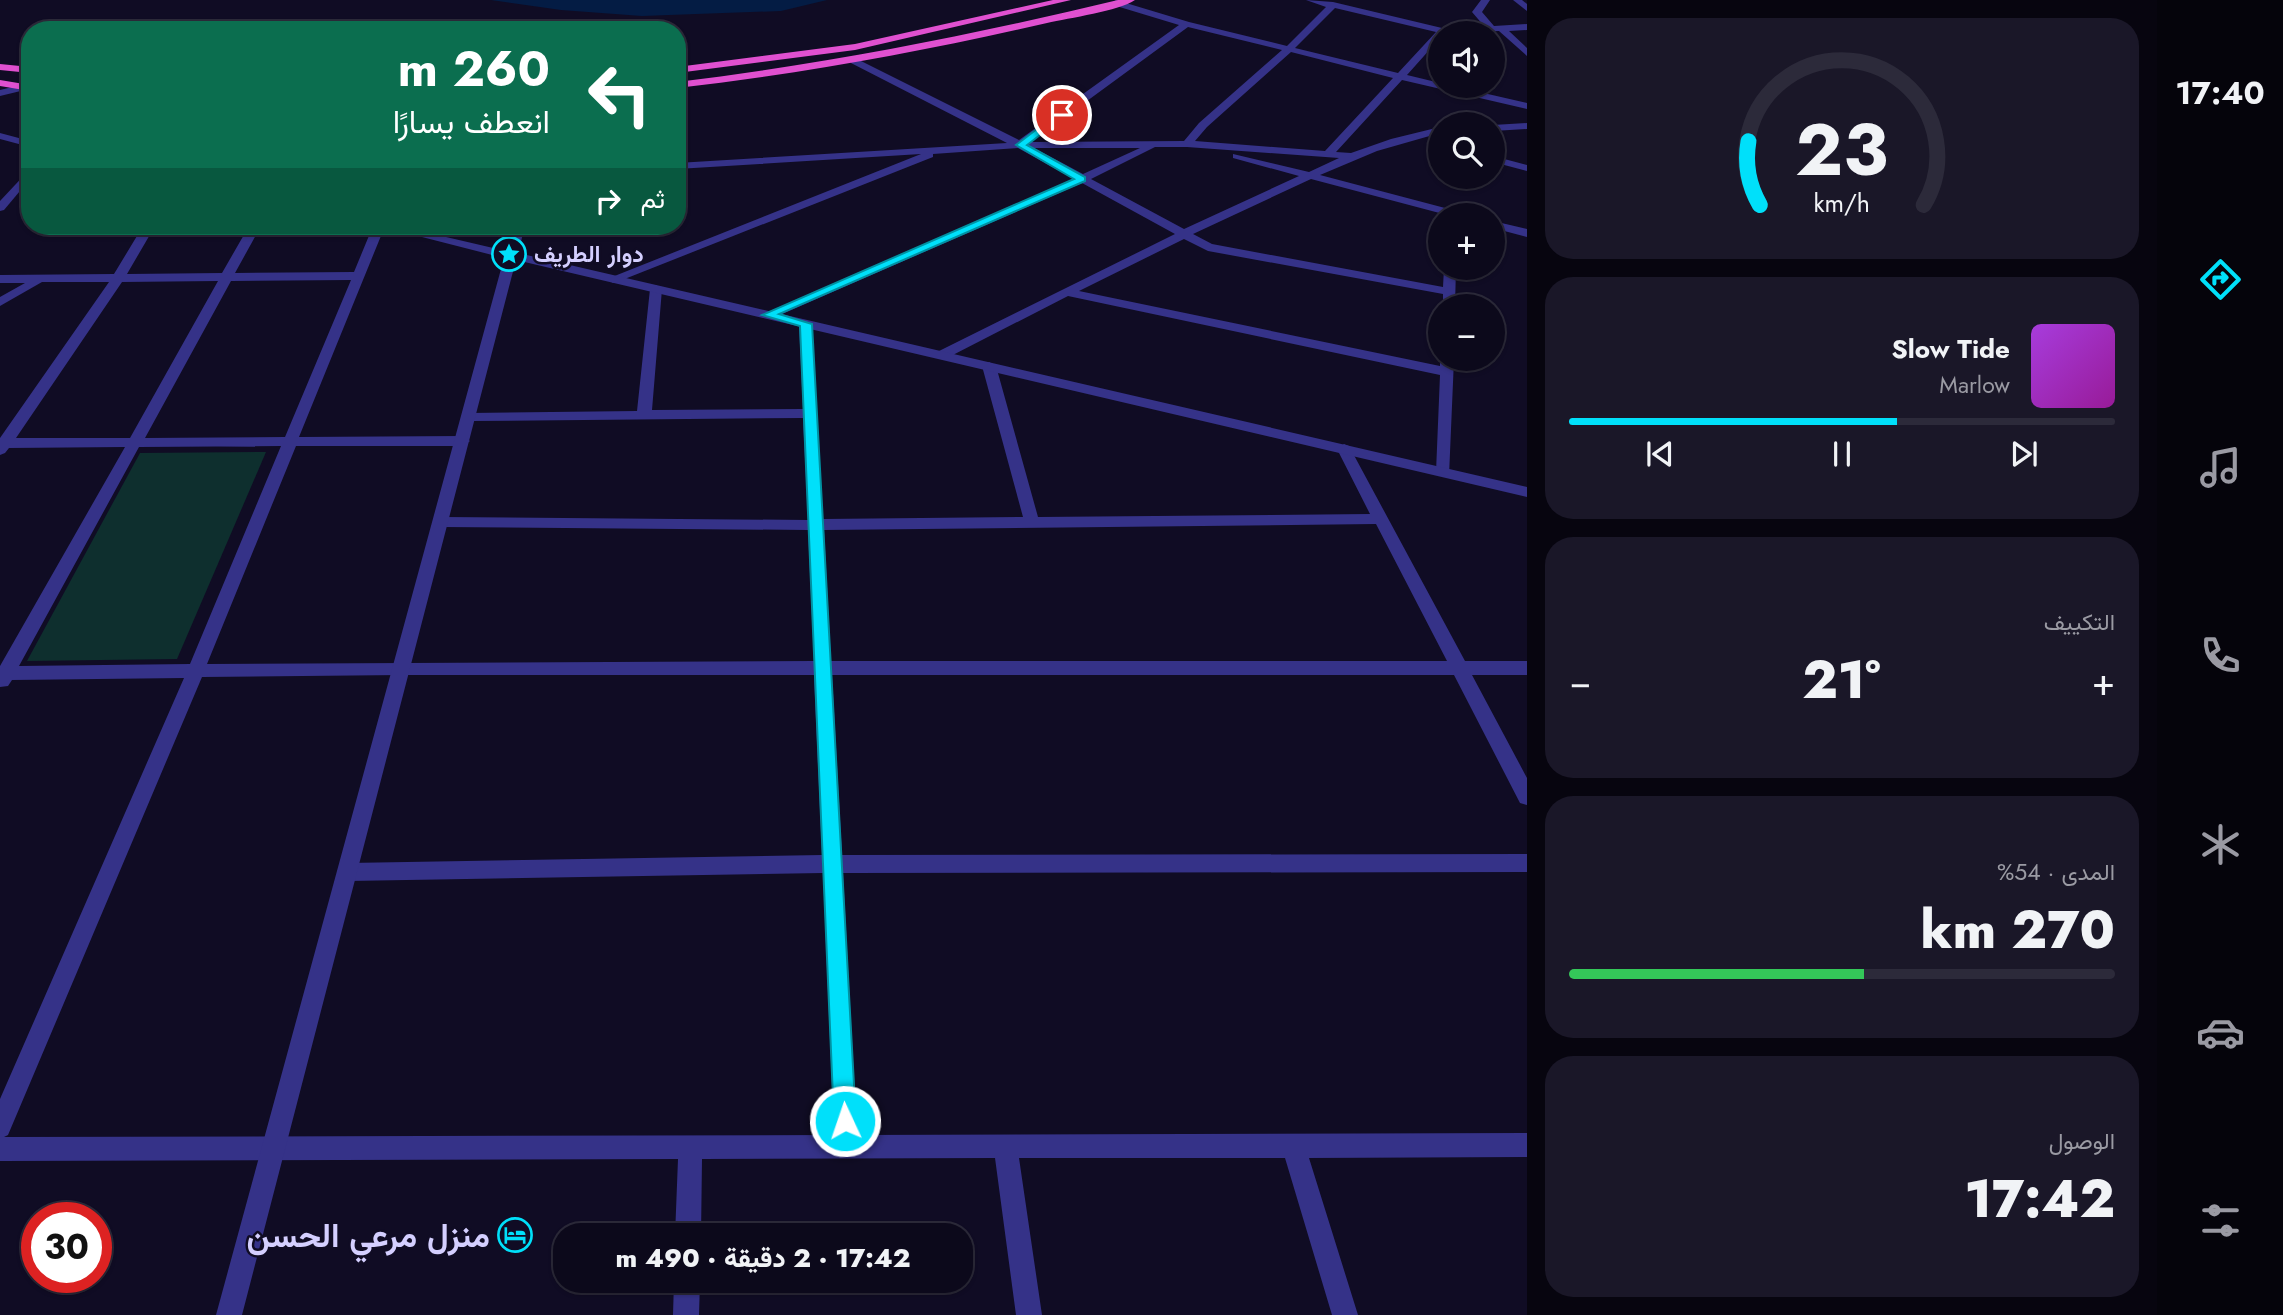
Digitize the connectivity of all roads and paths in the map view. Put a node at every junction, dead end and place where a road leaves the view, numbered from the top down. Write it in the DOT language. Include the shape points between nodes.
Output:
graph roads {
  1 [pos="1066,0"];
  2 [pos="1130,0"];
  3 [pos="1310,0"];
  4 [pos="1486,0"];
  5 [pos="1517,0"];
  6 [pos="1116,4"];
  7 [pos="1333,5"];
  8 [pos="1527,8"];
  9 [pos="1488,21"];
  10 [pos="1186,24"];
  11 [pos="1505,27"];
  12 [pos="1527,27"];
  13 [pos="1428,28"];
  14 [pos="1505,35"];
  15 [pos="1428,45"];
  16 [pos="1289,49"];
  17 [pos="1527,53"];
  18 [pos="854,61"];
  19 [pos="0,67"];
  20 [pos="21,69"];
  21 [pos="686,69"];
  22 [pos="1400,76"];
  23 [pos="0,83"];
  24 [pos="1428,83"];
  25 [pos="686,84"];
  26 [pos="21,86"];
  27 [pos="21,88"];
  28 [pos="0,93"];
  29 [pos="1492,98"];
  30 [pos="1527,106"];
  31 [pos="1527,127"];
  32 [pos="1505,128"];
  33 [pos="1428,132"];
  34 [pos="0,136"];
  35 [pos="1406,137"];
  36 [pos="21,142"];
  37 [pos="1428,143"];
  38 [pos="1156,144"];
  39 [pos="1187,144"];
  40 [pos="1020,145"];
  41 [pos="945,149"];
  42 [pos="1328,154"];
  43 [pos="1349,156"];
  44 [pos="1505,162"];
  45 [pos="686,165"];
  46 [pos="1527,168"];
  47 [pos="1312,175"];
  48 [pos="1082,179"];
  49 [pos="21,183"];
  50 [pos="1428,207"];
  51 [pos="0,208"];
  52 [pos="1505,227"];
  53 [pos="1527,233"];
  54 [pos="1181,234"];
  55 [pos="144,235"];
  56 [pos="250,235"];
  57 [pos="375,235"];
  58 [pos="423,235"];
  59 [pos="517,235"];
  60 [pos="513,256"];
  61 [pos="359,276"];
  62 [pos="227,277"];
  63 [pos="118,278"];
  64 [pos="0,279"];
  65 [pos="40,279"];
  66 [pos="612,279"];
  67 [pos="1450,280"];
  68 [pos="656,289"];
  69 [pos="1066,292"];
  70 [pos="1450,292"];
  71 [pos="0,302"];
  72 [pos="768,315"];
  73 [pos="806,324"];
  74 [pos="942,355"];
  75 [pos="1428,361"];
  76 [pos="989,366"];
  77 [pos="1447,371"];
  78 [pos="810,413"];
  79 [pos="645,415"];
  80 [pos="470,417"];
  81 [pos="463,441"];
  82 [pos="290,442"];
  83 [pos="134,443"];
  84 [pos="2,445"];
  85 [pos="1344,449"];
  86 [pos="1444,472"];
  87 [pos="1527,492"];
  88 [pos="1381,519"];
  89 [pos="442,522"];
  90 [pos="1032,523"];
  91 [pos="815,525"];
  92 [pos="821,667"];
  93 [pos="402,668"];
  94 [pos="1459,668"];
  95 [pos="1527,668"];
  96 [pos="196,670"];
  97 [pos="2,676"];
  98 [pos="1527,797"];
  99 [pos="1527,863"];
  100 [pos="832,864"];
  101 [pos="348,872"];
  102 [pos="0,1127"];
  103 [pos="1527,1145"];
  104 [pos="1005,1146"];
  105 [pos="1293,1146"];
  106 [pos="690,1147"];
  107 [pos="846,1147"];
  108 [pos="274,1148"];
  109 [pos="0,1149"];
  110 [pos="688,1223"];
  111 [pos="687,1293"];
  112 [pos="229,1315"];
  113 [pos="686,1315"];
  114 [pos="1029,1315"];
  115 [pos="1345,1315"];
  1 -- 21 [label="highway" via="855,47"];
  2 -- 6 [label="highway"];
  3 -- 7 [label="street"];
  4 -- 9 [label="street" via="1477,12"];
  5 -- 8 [label="street"];
  6 -- 10 [label="street"];
  6 -- 18 [label="highway"];
  7 -- 13 [label="street"];
  7 -- 16 [label="street"];
  10 -- 16 [label="street"];
  10 -- 40 [label="street"];
  11 -- 12 [label="street"];
  14 -- 17 [label="street"];
  15 -- 22 [label="street"];
  16 -- 22 [label="street"];
  16 -- 39 [label="street"];
  18 -- 25 [label="highway"];
  18 -- 40 [label="street"];
  19 -- 20 [label="highway"];
  22 -- 24 [label="street"];
  22 -- 42 [label="street"];
  23 -- 26 [label="highway"];
  27 -- 28 [label="street"];
  29 -- 30 [label="street"];
  31 -- 32 [label="street"];
  33 -- 35 [label="street"];
  34 -- 36 [label="street"];
  35 -- 37 [label="street"];
  35 -- 43 [label="street"];
  38 -- 39 [label="street"];
  38 -- 40 [label="street"];
  38 -- 48 [label="street"];
  39 -- 42 [label="street"];
  39 -- 47 [label="street"];
  40 -- 41 [label="street"];
  40 -- 48 [label="street"];
  41 -- 45 [label="street"];
  41 -- 66 [label="street"];
  42 -- 43 [label="street"];
  43 -- 47 [label="street"];
  44 -- 46 [label="street"];
  47 -- 50 [label="street"];
  47 -- 54 [label="street"];
  48 -- 54 [label="street"];
  48 -- 72 [label="street"];
  49 -- 51 [label="street"];
  52 -- 53 [label="street"];
  54 -- 69 [label="street"];
  54 -- 70 [label="street" via="1208,247"];
  55 -- 63 [label="street"];
  56 -- 62 [label="street"];
  57 -- 61 [label="street"];
  58 -- 60 [label="street"];
  59 -- 60 [label="street"];
  60 -- 66 [label="street"];
  60 -- 80 [label="street"];
  61 -- 62 [label="street"];
  61 -- 82 [label="street"];
  62 -- 63 [label="street"];
  62 -- 83 [label="street"];
  63 -- 65 [label="street"];
  63 -- 84 [label="street"];
  64 -- 65 [label="street"];
  65 -- 71 [label="street"];
  66 -- 68 [label="street"];
  67 -- 70 [label="street"];
  68 -- 72 [label="street"];
  68 -- 79 [label="street"];
  69 -- 74 [label="street"];
  69 -- 75 [label="street"];
  72 -- 73 [label="street"];
  73 -- 74 [label="street"];
  73 -- 78 [label="street"];
  74 -- 76 [label="street"];
  76 -- 85 [label="street"];
  76 -- 90 [label="street"];
  77 -- 86 [label="street"];
  78 -- 79 [label="street"];
  78 -- 91 [label="street"];
  79 -- 80 [label="street"];
  80 -- 81 [label="street"];
  81 -- 82 [label="street"];
  81 -- 89 [label="street"];
  82 -- 83 [label="street"];
  82 -- 96 [label="street"];
  83 -- 84 [label="street"];
  83 -- 97 [label="street"];
  85 -- 86 [label="street"];
  85 -- 88 [label="street"];
  86 -- 87 [label="street"];
  88 -- 90 [label="street"];
  88 -- 94 [label="street"];
  89 -- 91 [label="street"];
  89 -- 93 [label="street"];
  90 -- 91 [label="street"];
  91 -- 92 [label="street"];
  92 -- 93 [label="street"];
  92 -- 94 [label="street"];
  92 -- 100 [label="street"];
  93 -- 96 [label="street"];
  93 -- 101 [label="street"];
  94 -- 95 [label="street"];
  94 -- 98 [label="street"];
  96 -- 97 [label="street"];
  96 -- 102 [label="street"];
  99 -- 100 [label="street"];
  100 -- 101 [label="street"];
  100 -- 107 [label="street"];
  101 -- 108 [label="street"];
  103 -- 105 [label="street"];
  104 -- 105 [label="street"];
  104 -- 107 [label="street"];
  104 -- 114 [label="street"];
  105 -- 115 [label="street"];
  106 -- 107 [label="street"];
  106 -- 108 [label="street"];
  106 -- 110 [label="street"];
  108 -- 109 [label="street"];
  108 -- 112 [label="street"];
  111 -- 113 [label="street"];
}
